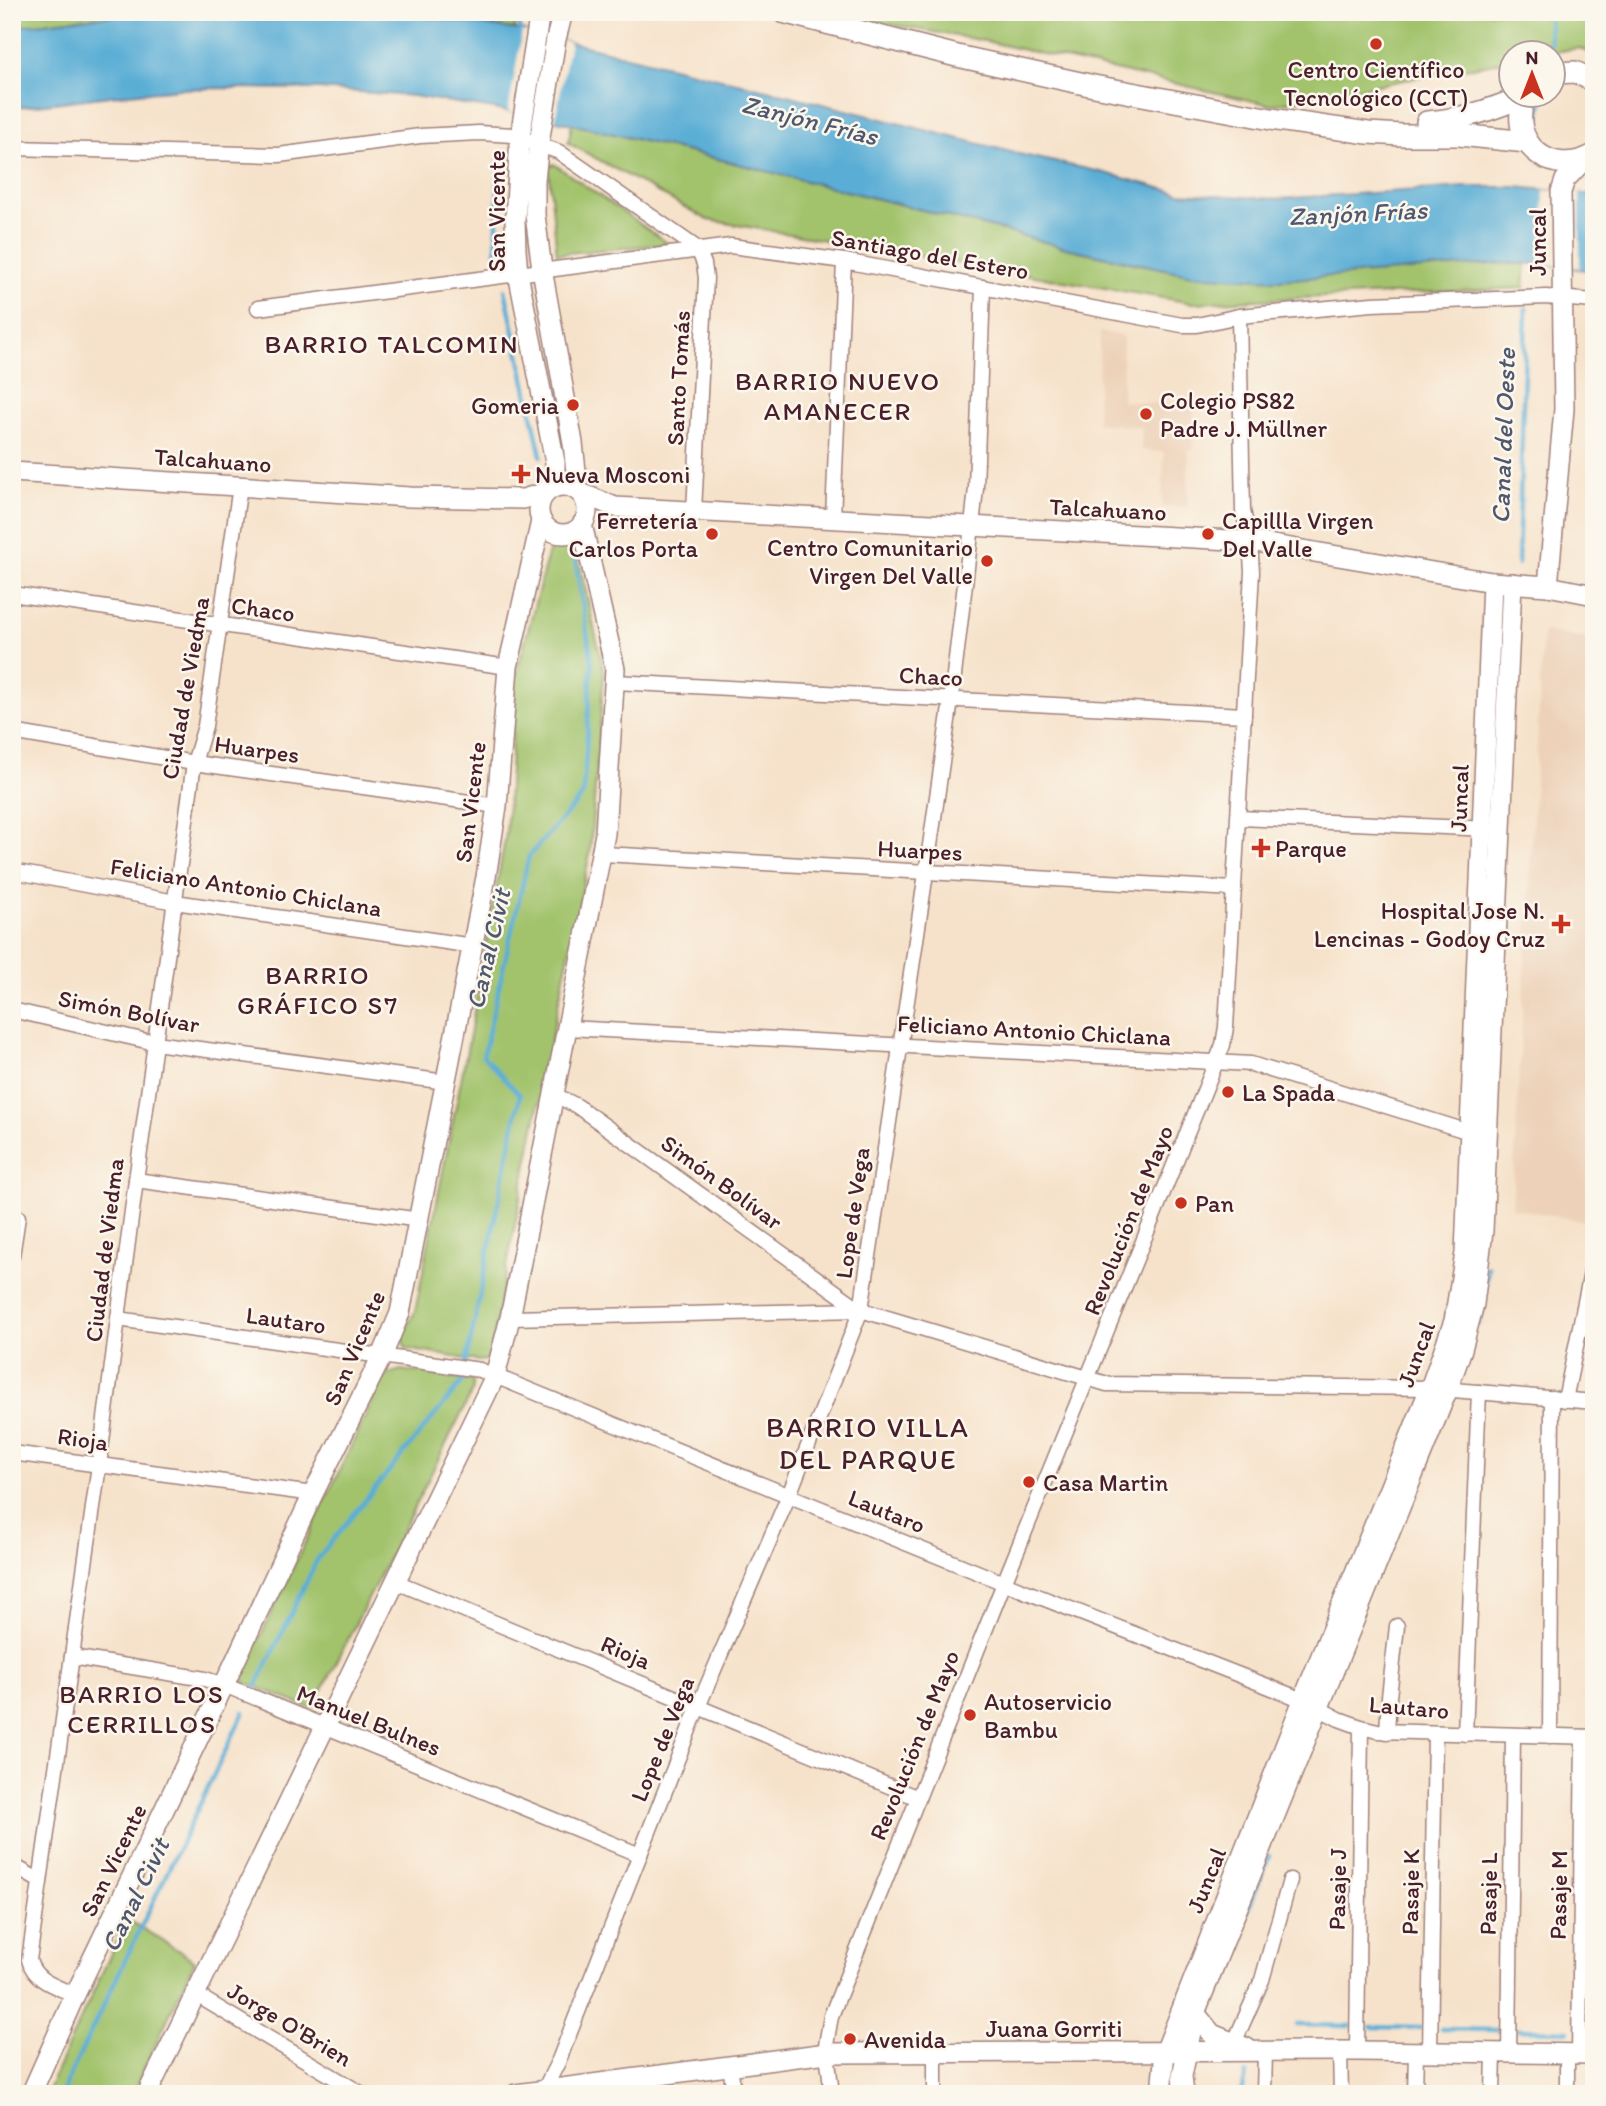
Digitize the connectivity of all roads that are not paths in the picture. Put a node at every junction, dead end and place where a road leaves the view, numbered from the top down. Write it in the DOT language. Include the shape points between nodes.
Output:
graph roads {
  1 [pos="540,12"];
  2 [pos="563,12"];
  3 [pos="783,12"];
  4 [pos="547,37"];
  5 [pos="1568,72"];
  6 [pos="1594,81"];
  7 [pos="1498,107"];
  8 [pos="1521,108"];
  9 [pos="1327,127"];
  10 [pos="520,136"];
  11 [pos="539,143"];
  12 [pos="12,148"];
  13 [pos="1532,148"];
  14 [pos="1588,159"];
  15 [pos="1561,192"];
  16 [pos="698,249"];
  17 [pos="844,261"];
  18 [pos="542,269"];
  19 [pos="518,272"];
  20 [pos="983,286"];
  21 [pos="1562,298"];
  22 [pos="1594,302"];
  23 [pos="258,308"];
  24 [pos="1238,316"];
  25 [pos="12,472"];
  26 [pos="240,486"];
  27 [pos="547,491"];
  28 [pos="579,492"];
  29 [pos="410,498"];
  30 [pos="615,507"];
  31 [pos="694,511"];
  32 [pos="540,519"];
  33 [pos="833,519"];
  34 [pos="583,523"];
  35 [pos="972,526"];
  36 [pos="1250,541"];
  37 [pos="1492,582"];
  38 [pos="1512,583"];
  39 [pos="1548,586"];
  40 [pos="12,594"];
  41 [pos="1594,595"];
  42 [pos="220,625"];
  43 [pos="508,667"];
  44 [pos="615,682"];
  45 [pos="951,700"];
  46 [pos="1244,715"];
  47 [pos="12,732"];
  48 [pos="194,763"];
  49 [pos="497,806"];
  50 [pos="1239,818"];
  51 [pos="1492,829"];
  52 [pos="603,854"];
  53 [pos="12,871"];
  54 [pos="926,873"];
  55 [pos="1234,890"];
  56 [pos="175,902"];
  57 [pos="473,946"];
  58 [pos="12,1010"];
  59 [pos="568,1028"];
  60 [pos="155,1042"];
  61 [pos="899,1046"];
  62 [pos="1217,1063"];
  63 [pos="446,1082"];
  64 [pos="555,1095"];
  65 [pos="1478,1135"];
  66 [pos="136,1180"];
  67 [pos="15,1217"];
  68 [pos="420,1220"];
  69 [pos="12,1256"];
  70 [pos="1594,1258"];
  71 [pos="861,1310"];
  72 [pos="510,1318"];
  73 [pos="118,1319"];
  74 [pos="382,1356"];
  75 [pos="495,1376"];
  76 [pos="1088,1378"];
  77 [pos="1439,1389"];
  78 [pos="1479,1392"];
  79 [pos="1559,1399"];
  80 [pos="1594,1402"];
  81 [pos="12,1453"];
  82 [pos="99,1465"];
  83 [pos="313,1494"];
  84 [pos="789,1495"];
  85 [pos="394,1581"];
  86 [pos="1004,1583"];
  87 [pos="1397,1626"];
  88 [pos="72,1657"];
  89 [pos="224,1685"];
  90 [pos="1310,1704"];
  91 [pos="698,1707"];
  92 [pos="324,1726"];
  93 [pos="1361,1727"];
  94 [pos="1387,1732"];
  95 [pos="1436,1733"];
  96 [pos="1465,1734"];
  97 [pos="1513,1735"];
  98 [pos="1549,1736"];
  99 [pos="1588,1737"];
  100 [pos="918,1798"];
  101 [pos="640,1855"];
  102 [pos="12,1865"];
  103 [pos="1290,1880"];
  104 [pos="40,1881"];
  105 [pos="195,1994"];
  106 [pos="75,1996"];
  107 [pos="1195,2013"];
  108 [pos="1234,2043"];
  109 [pos="1349,2051"];
  110 [pos="935,2052"];
  111 [pos="1165,2052"];
  112 [pos="1186,2052"];
  113 [pos="1261,2052"];
  114 [pos="1423,2052"];
  115 [pos="827,2053"];
  116 [pos="1501,2053"];
  117 [pos="1580,2053"];
  118 [pos="730,2065"];
  119 [pos="644,2085"];
  120 [pos="543,2092"];
  121 [pos="31,2094"];
  122 [pos="147,2094"];
  123 [pos="362,2094"];
  124 [pos="516,2094"];
  125 [pos="734,2094"];
  126 [pos="832,2094"];
  127 [pos="935,2094"];
  128 [pos="1163,2094"];
  129 [pos="1184,2094"];
  130 [pos="1264,2094"];
  131 [pos="1341,2094"];
  132 [pos="1415,2094"];
  133 [pos="1493,2094"];
  134 [pos="1567,2094"];
  1 -- 4 [label="street, San Vicente"];
  2 -- 4 [label="street, San Vicente"];
  3 -- 9 [label="main road" via="1094,86"];
  4 -- 10 [label="street, San Vicente"];
  4 -- 11 [label="street, San Vicente"];
  5 -- 6 [label="main road"];
  7 -- 9 [label="main road" via="1456,120"];
  8 -- 13 [label="main road" via="1521,127"];
  9 -- 13 [label="main road" via="1368,133 1459,135"];
  10 -- 11 [label="street"];
  10 -- 12 [label="street" via="449,134 279,155"];
  10 -- 19 [label="street, San Vicente" via="515,220"];
  11 -- 16 [label="street" via="559,152"];
  11 -- 18 [label="street, San Vicente" via="535,215"];
  13 -- 14 [label="main road" via="1551,161 1566,164"];
  13 -- 15 [label="street, Juncal" via="1556,178"];
  14 -- 15 [label="street, Juncal" via="1565,180"];
  15 -- 21 [label="street, Juncal"];
  16 -- 17 [label="street, Santiago del Estero" via="740,246"];
  16 -- 18 [label="street, Santiago del Estero"];
  16 -- 31 [label="street, Santo Tomás" via="706,278"];
  17 -- 20 [label="street, Santiago del Estero"];
  17 -- 33 [label="street"];
  18 -- 19 [label="street, Santiago del Estero"];
  18 -- 28 [label="street, San Vicente"];
  19 -- 23 [label="street, Santiago del Estero"];
  19 -- 27 [label="street, San Vicente" via="555,462 555,476"];
  20 -- 24 [label="street, Santiago del Estero" via="1182,325"];
  20 -- 35 [label="street, Lope de Vega"];
  21 -- 22 [label="street, Santiago del Estero"];
  21 -- 24 [label="street, Santiago del Estero" via="1372,304"];
  21 -- 39 [label="street, Juncal" via="1564,409"];
  24 -- 36 [label="street, Revolución de Mayo" via="1243,511"];
  25 -- 26 [label="street, Talcahuano"];
  26 -- 29 [label="street, Talcahuano"];
  26 -- 42 [label="street, Ciudad de Viedma"];
  27 -- 28 [label="street" via="563,485"];
  27 -- 29 [label="street, Talcahuano" via="523,499"];
  27 -- 32 [label="street" via="539,503"];
  28 -- 30 [label="street, Talcahuano"];
  28 -- 34 [label="street" via="587,507"];
  29 -- 32 [label="street, Talcahuano"];
  30 -- 31 [label="street, Talcahuano"];
  30 -- 34 [label="street, Talcahuano"];
  31 -- 33 [label="street, Talcahuano"];
  32 -- 34 [label="street" via="561,534"];
  32 -- 43 [label="street, San Vicente"];
  33 -- 35 [label="street, Talcahuano"];
  34 -- 44 [label="street"];
  35 -- 36 [label="street, Talcahuano"];
  35 -- 45 [label="street, Lope de Vega"];
  36 -- 37 [label="street, Talcahuano"];
  36 -- 46 [label="street, Revolución de Mayo"];
  37 -- 38 [label="street, Talcahuano"];
  37 -- 51 [label="street, Juncal"];
  38 -- 39 [label="street, Talcahuano"];
  38 -- 51 [label="street, Juncal"];
  39 -- 41 [label="street, Talcahuano"];
  40 -- 42 [label="street, Chaco"];
  42 -- 43 [label="street, Chaco"];
  42 -- 48 [label="street, Ciudad de Viedma" via="205,726"];
  43 -- 49 [label="street, San Vicente"];
  44 -- 45 [label="street, Chaco"];
  44 -- 52 [label="street"];
  45 -- 46 [label="street, Chaco"];
  45 -- 54 [label="street, Lope de Vega"];
  46 -- 50 [label="street, Revolución de Mayo"];
  47 -- 48 [label="street, Huarpes"];
  48 -- 49 [label="street, Huarpes"];
  48 -- 56 [label="street, Ciudad de Viedma"];
  49 -- 57 [label="street, San Vicente"];
  50 -- 51 [label="street"];
  50 -- 55 [label="street, Revolución de Mayo"];
  51 -- 65 [label="street, Juncal"];
  52 -- 54 [label="street, Huarpes"];
  52 -- 59 [label="street"];
  53 -- 56 [label="street, Feliciano Antonio Chiclana"];
  54 -- 55 [label="street, Huarpes"];
  54 -- 61 [label="street, Lope de Vega"];
  55 -- 62 [label="street, Revolución de Mayo" via="1226,1027"];
  56 -- 57 [label="street, Feliciano Antonio Chiclana"];
  56 -- 60 [label="street, Ciudad de Viedma"];
  57 -- 63 [label="street, San Vicente"];
  58 -- 60 [label="street, Simón Bolívar"];
  59 -- 61 [label="street, Feliciano Antonio Chiclana"];
  59 -- 64 [label="street"];
  60 -- 63 [label="street, Simón Bolívar"];
  60 -- 66 [label="street, Ciudad de Viedma"];
  61 -- 62 [label="street, Feliciano Antonio Chiclana"];
  61 -- 71 [label="street, Lope de Vega"];
  62 -- 65 [label="street, Feliciano Antonio Chiclana" via="1251,1064"];
  62 -- 76 [label="street, Revolución de Mayo"];
  63 -- 68 [label="street, San Vicente"];
  64 -- 71 [label="street, Simón Bolívar" via="577,1106"];
  64 -- 72 [label="street"];
  65 -- 77 [label="street, Juncal" via="1460,1291"];
  66 -- 68 [label="street"];
  66 -- 73 [label="street, Ciudad de Viedma"];
  67 -- 69 [label="street"];
  68 -- 74 [label="street, San Vicente" via="402,1306"];
  70 -- 79 [label="street"];
  71 -- 72 [label="street"];
  71 -- 76 [label="street"];
  71 -- 84 [label="street, Lope de Vega"];
  72 -- 75 [label="street"];
  73 -- 74 [label="street, Lautaro"];
  73 -- 82 [label="street, Ciudad de Viedma"];
  74 -- 75 [label="street, Lautaro"];
  74 -- 83 [label="street, San Vicente"];
  75 -- 84 [label="street, Lautaro"];
  75 -- 85 [label="street"];
  76 -- 77 [label="street" via="1107,1384"];
  76 -- 86 [label="street, Revolución de Mayo"];
  77 -- 78 [label="street"];
  77 -- 90 [label="street, Juncal"];
  78 -- 79 [label="street"];
  78 -- 96 [label="street"];
  79 -- 80 [label="street"];
  79 -- 98 [label="street"];
  81 -- 82 [label="street, Rioja"];
  82 -- 83 [label="street, Rioja"];
  82 -- 88 [label="street, Ciudad de Viedma"];
  83 -- 89 [label="street, San Vicente"];
  84 -- 86 [label="street, Lautaro"];
  84 -- 91 [label="street, Lope de Vega"];
  85 -- 91 [label="street, Rioja"];
  85 -- 92 [label="street"];
  86 -- 90 [label="street, Lautaro"];
  86 -- 100 [label="street, Revolución de Mayo"];
  87 -- 94 [label="street"];
  88 -- 89 [label="street, Manuel Bulnes"];
  88 -- 104 [label="street, Ciudad de Viedma"];
  89 -- 92 [label="street, Manuel Bulnes"];
  89 -- 106 [label="street, San Vicente"];
  90 -- 93 [label="street, Lautaro"];
  90 -- 107 [label="street, Juncal"];
  90 -- 111 [label="street, Juncal"];
  91 -- 100 [label="street, Rioja"];
  91 -- 101 [label="street, Lope de Vega"];
  92 -- 101 [label="street, Manuel Bulnes"];
  92 -- 105 [label="street"];
  93 -- 94 [label="street, Lautaro"];
  93 -- 109 [label="street, Pasaje J"];
  94 -- 95 [label="street, Lautaro"];
  95 -- 96 [label="street, Lautaro"];
  95 -- 114 [label="street, Pasaje K"];
  96 -- 97 [label="street, Lautaro"];
  97 -- 98 [label="street, Lautaro"];
  97 -- 116 [label="street, Pasaje L"];
  98 -- 99 [label="street, Lautaro"];
  99 -- 117 [label="street, Pasaje M"];
  100 -- 115 [label="street, Revolución de Mayo" via="831,2017"];
  101 -- 120 [label="street, Lope de Vega"];
  102 -- 104 [label="street"];
  103 -- 108 [label="street" via="1262,1980"];
  104 -- 106 [label="street, Ciudad de Viedma" via="29,1960 32,1970"];
  105 -- 122 [label="street"];
  105 -- 123 [label="street, Jorge O'Brien"];
  106 -- 121 [label="street, San Vicente"];
  107 -- 108 [label="street" via="1212,2034"];
  107 -- 112 [label="street, Juncal"];
  108 -- 113 [label="street"];
  109 -- 113 [label="street, Juana Gorriti"];
  109 -- 114 [label="street, Juana Gorriti"];
  109 -- 131 [label="street, Pasaje J"];
  110 -- 111 [label="street, Juana Gorriti"];
  110 -- 115 [label="street, Juana Gorriti"];
  110 -- 127 [label="street"];
  111 -- 112 [label="street, Juana Gorriti"];
  111 -- 128 [label="street, Juncal"];
  112 -- 113 [label="street, Juana Gorriti"];
  112 -- 129 [label="street, Juncal"];
  113 -- 130 [label="street"];
  114 -- 116 [label="street, Juana Gorriti"];
  114 -- 132 [label="street, Pasaje K"];
  115 -- 118 [label="street, Juana Gorriti"];
  115 -- 126 [label="street, Revolución de Mayo"];
  116 -- 117 [label="street, Juana Gorriti"];
  116 -- 133 [label="street, Pasaje L"];
  117 -- 134 [label="street, Pasaje M"];
  118 -- 119 [label="street, Juana Gorriti"];
  118 -- 125 [label="street"];
  119 -- 120 [label="street, Juana Gorriti"];
  120 -- 124 [label="street, Juana Gorriti"];
}
